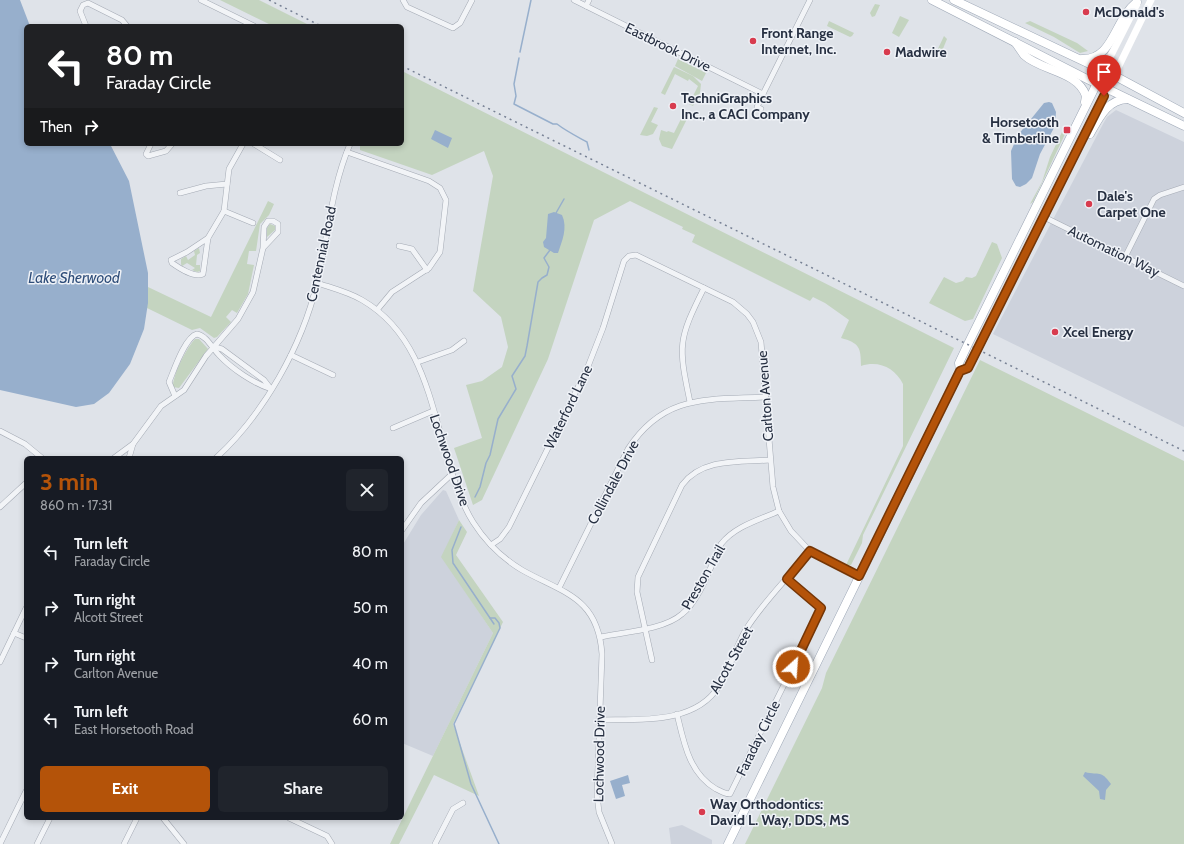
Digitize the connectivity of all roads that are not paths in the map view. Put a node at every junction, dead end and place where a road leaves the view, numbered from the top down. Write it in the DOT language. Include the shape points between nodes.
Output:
graph roads {
  1 [pos="80,0"];
  2 [pos="201,0"];
  3 [pos="472,0"];
  4 [pos="574,0"];
  5 [pos="589,0"];
  6 [pos="810,0"];
  7 [pos="932,0"];
  8 [pos="954,0"];
  9 [pos="1151,0"];
  10 [pos="403,1"];
  11 [pos="1138,1"];
  12 [pos="83,6"];
  13 [pos="586,6"];
  14 [pos="85,24"];
  15 [pos="125,24"];
  16 [pos="250,24"];
  17 [pos="1013,40"];
  18 [pos="1079,59"];
  19 [pos="1103,71"];
  20 [pos="1114,76"];
  21 [pos="1096,83"];
  22 [pos="1107,89"];
  23 [pos="763,94"];
  24 [pos="1128,99"];
  25 [pos="1083,108"];
  26 [pos="761,109"];
  27 [pos="1184,113"];
  28 [pos="1184,126"];
  29 [pos="150,146"];
  30 [pos="170,146"];
  31 [pos="242,146"];
  32 [pos="257,146"];
  33 [pos="349,146"];
  34 [pos="347,152"];
  35 [pos="280,160"];
  36 [pos="1067,170"];
  37 [pos="227,184"];
  38 [pos="1184,187"];
  39 [pos="180,193"];
  40 [pos="224,211"];
  41 [pos="1044,217"];
  42 [pos="253,223"];
  43 [pos="208,238"];
  44 [pos="399,246"];
  45 [pos="263,248"];
  46 [pos="1125,257"];
  47 [pos="626,258"];
  48 [pos="427,270"];
  49 [pos="317,284"];
  50 [pos="1184,286"];
  51 [pos="704,288"];
  52 [pos="377,310"];
  53 [pos="464,341"];
  54 [pos="215,347"];
  55 [pos="291,355"];
  56 [pos="418,362"];
  57 [pos="960,371"];
  58 [pos="333,375"];
  59 [pos="271,389"];
  60 [pos="175,396"];
  61 [pos="764,397"];
  62 [pos="690,402"];
  63 [pos="434,411"];
  64 [pos="393,428"];
  65 [pos="0,431"];
  66 [pos="133,444"];
  67 [pos="40,456"];
  68 [pos="117,456"];
  69 [pos="130,456"];
  70 [pos="220,456"];
  71 [pos="770,460"];
  72 [pos="452,474"];
  73 [pos="24,485"];
  74 [pos="0,507"];
  75 [pos="779,511"];
  76 [pos="404,527"];
  77 [pos="491,545"];
  78 [pos="810,551"];
  79 [pos="859,576"];
  80 [pos="787,579"];
  81 [pos="559,588"];
  82 [pos="24,612"];
  83 [pos="645,628"];
  84 [pos="14,633"];
  85 [pos="24,637"];
  86 [pos="600,638"];
  87 [pos="652,660"];
  88 [pos="0,662"];
  89 [pos="677,714"];
  90 [pos="599,720"];
  91 [pos="24,795"];
  92 [pos="463,803"];
  93 [pos="49,820"];
  94 [pos="136,820"];
  95 [pos="165,820"];
  96 [pos="293,820"];
  97 [pos="0,844"];
  98 [pos="37,844"];
  99 [pos="124,844"];
  100 [pos="184,844"];
  101 [pos="332,844"];
  102 [pos="435,844"];
  103 [pos="612,844"];
  104 [pos="728,844"];
  1 -- 12 [label="street"];
  2 -- 16 [label="street"];
  3 -- 10 [label="street" via="460,23 453,28 407,7"];
  4 -- 13 [label="street, Eastbrook Drive"];
  5 -- 13 [label="street"];
  6 -- 23 [label="street"];
  7 -- 17 [label="main road"];
  8 -- 18 [label="main road"];
  9 -- 20 [label="main road"];
  11 -- 18 [label="main road" via="1122,19 1103,52 1093,59"];
  11 -- 19 [label="main road"];
  12 -- 14 [label="street" via="80,11"];
  12 -- 15 [label="street" via="92,4"];
  13 -- 23 [label="street, Eastbrook Drive"];
  17 -- 21 [label="main road"];
  17 -- 25 [label="main road" via="1025,56 1080,86 1086,96"];
  18 -- 19 [label="main road"];
  19 -- 20 [label="main road"];
  19 -- 21 [label="main road"];
  20 -- 22 [label="main road"];
  20 -- 27 [label="main road"];
  21 -- 22 [label="main road"];
  21 -- 25 [label="main road"];
  22 -- 24 [label="main road"];
  22 -- 36 [label="main road"];
  23 -- 26 [label="street" via="757,107"];
  24 -- 28 [label="main road"];
  24 -- 36 [label="main road" via="1120,99 1110,104"];
  25 -- 57 [label="main road" via="959,363"];
  29 -- 30 [label="street" via="146,154 148,156 166,151"];
  31 -- 37 [label="street" via="229,169"];
  32 -- 35 [label="street"];
  33 -- 34 [label="street, Centennial Road"];
  34 -- 48 [label="street" via="429,181 442,192 446,200 446,209 440,252"];
  34 -- 49 [label="street, Centennial Road" via="333,197"];
  36 -- 41 [label="main road"];
  37 -- 39 [label="street"];
  37 -- 40 [label="street"];
  38 -- 46 [label="street" via="1154,199"];
  40 -- 42 [label="street"];
  40 -- 43 [label="street"];
  41 -- 46 [label="street, Automation Way"];
  41 -- 57 [label="main road" via="968,368"];
  43 -- 43 [label="street" via="203,274 200,276 190,273 172,263 171,260"];
  44 -- 48 [label="street" via="412,250"];
  45 -- 45 [label="street" via="266,224 273,221 278,224 278,232"];
  45 -- 54 [label="street" via="247,306"];
  46 -- 50 [label="street, Automation Way"];
  47 -- 51 [label="street, Carlton Avenue" via="636,255"];
  47 -- 77 [label="street, Waterford Lane" via="587,369 509,527 500,539"];
  48 -- 52 [label="street" via="392,292"];
  49 -- 52 [label="street, Lochwood Drive" via="350,294"];
  49 -- 55 [label="street, Centennial Road"];
  51 -- 61 [label="street, Carlton Avenue" via="736,305 753,322 761,342"];
  51 -- 62 [label="street" via="687,323 681,346"];
  52 -- 56 [label="street, Lochwood Drive" via="399,332"];
  53 -- 56 [label="street" via="452,350"];
  54 -- 59 [label="street" via="222,349 264,380"];
  54 -- 60 [label="street" via="206,356 187,386"];
  54 -- 60 [label="street" via="200,335 191,337 169,382"];
  55 -- 58 [label="street"];
  55 -- 59 [label="street, Centennial Road"];
  56 -- 63 [label="street, Lochwood Drive"];
  57 -- 79 [label="main road"];
  59 -- 70 [label="street, Centennial Road"];
  60 -- 66 [label="street" via="156,411"];
  61 -- 62 [label="street, Collindale Drive"];
  61 -- 71 [label="street, Carlton Avenue"];
  62 -- 81 [label="street, Collindale Drive" via="652,420 635,439"];
  63 -- 64 [label="street"];
  63 -- 72 [label="street, Lochwood Drive"];
  65 -- 67 [label="street" via="25,444"];
  66 -- 68 [label="street"];
  66 -- 69 [label="street"];
  71 -- 75 [label="street, Carlton Avenue"];
  71 -- 83 [label="street" via="713,464 686,480 638,577 637,592"];
  72 -- 76 [label="street" via="421,503"];
  72 -- 77 [label="street, Lochwood Drive" via="472,520"];
  73 -- 74 [label="street"];
  75 -- 78 [label="street, Carlton Avenue" via="791,531"];
  75 -- 83 [label="street, Preston Trail" via="731,534 721,544 694,601 686,610 666,623"];
  77 -- 81 [label="street, Lochwood Drive" via="503,557 523,570"];
  78 -- 79 [label="street, Carlton Avenue"];
  78 -- 80 [label="street, Alcott Street"];
  79 -- 104 [label="main road"];
  80 -- 89 [label="street, Alcott Street" via="746,630 716,692 698,707"];
  80 -- 89 [label="street, Faraday Circle" via="820,606 821,610 730,794 707,782 693,766"];
  81 -- 86 [label="street, Lochwood Drive" via="582,604 593,619"];
  82 -- 84 [label="street"];
  83 -- 86 [label="street, Preston Trail"];
  83 -- 87 [label="street"];
  84 -- 85 [label="street"];
  84 -- 88 [label="street"];
  86 -- 90 [label="street, Lochwood Drive" via="602,654"];
  89 -- 90 [label="street, Alcott Street" via="645,719"];
  90 -- 103 [label="street, Lochwood Drive" via="597,795 599,812"];
  91 -- 97 [label="street"];
  92 -- 102 [label="street" via="453,809"];
  93 -- 98 [label="street"];
  94 -- 99 [label="street"];
  95 -- 100 [label="street"];
  96 -- 101 [label="street" via="330,838"];
}
